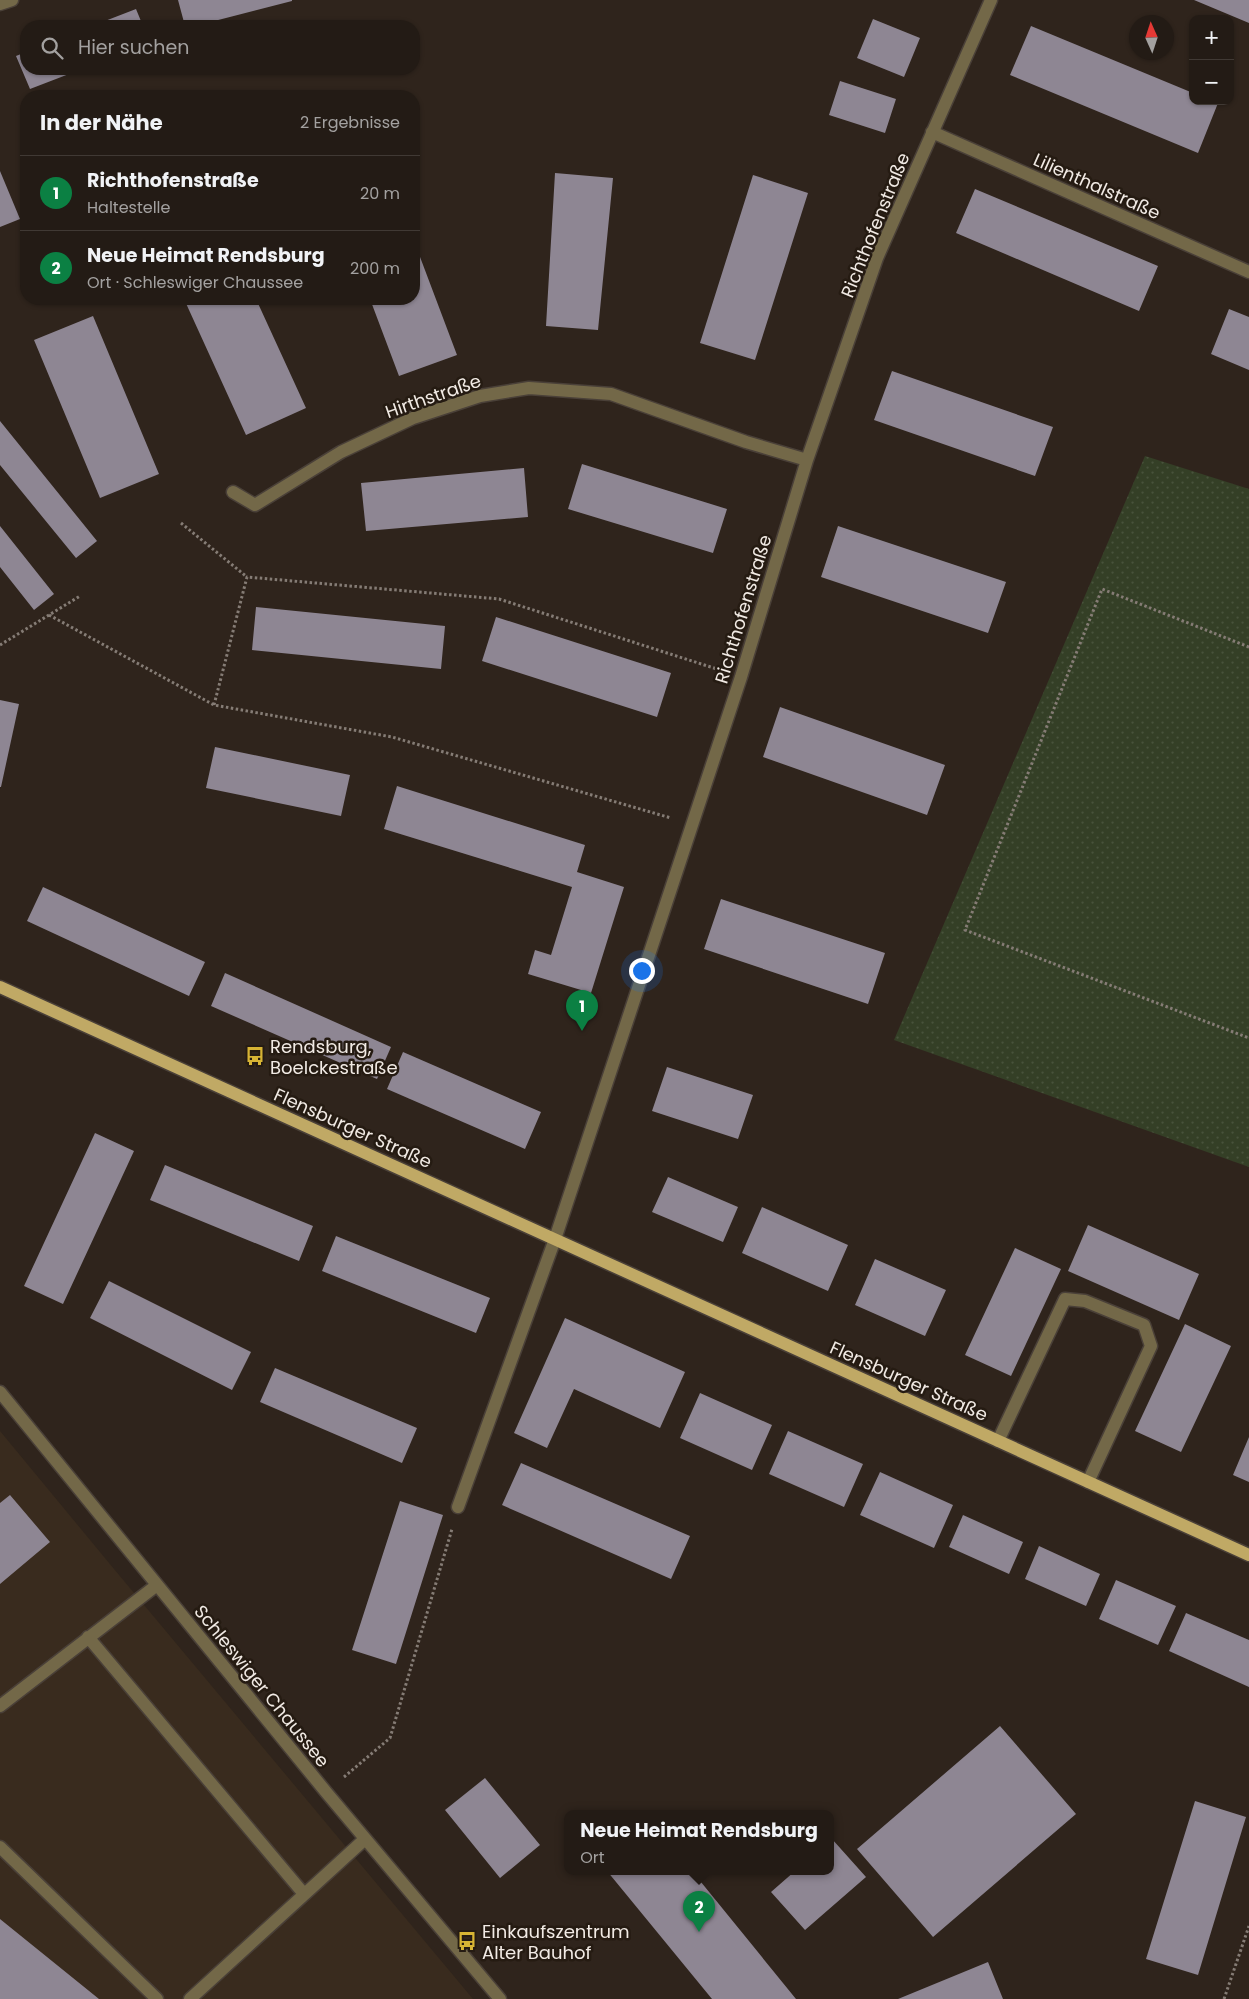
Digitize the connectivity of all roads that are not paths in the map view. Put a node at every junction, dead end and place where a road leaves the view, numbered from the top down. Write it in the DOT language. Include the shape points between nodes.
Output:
graph roads {
  1 [pos="12,0"];
  2 [pos="991,0"];
  3 [pos="0,4"];
  4 [pos="932,132"];
  5 [pos="1249,272"];
  6 [pos="807,460"];
  7 [pos="233,492"];
  8 [pos="0,987"];
  9 [pos="555,1239"];
  10 [pos="0,1392"];
  11 [pos="998,1441"];
  12 [pos="1088,1482"];
  13 [pos="458,1507"];
  14 [pos="1249,1554"];
  15 [pos="157,1584"];
  16 [pos="88,1638"];
  17 [pos="0,1706"];
  18 [pos="365,1839"];
  19 [pos="0,1847"];
  20 [pos="304,1894"];
  21 [pos="157,1999"];
  22 [pos="190,1999"];
  23 [pos="500,1999"];
  1 -- 3 [label="street"];
  2 -- 4 [label="street, Richthofenstraße"];
  4 -- 5 [label="street, Lilienthalstraße"];
  4 -- 6 [label="street, Richthofenstraße" via="877,258"];
  6 -- 7 [label="street, Hirthstraße" via="611,394 529,388 480,396 412,418 341,452 255,505"];
  6 -- 9 [label="street, Richthofenstraße" via="741,677"];
  8 -- 9 [label="main road, Flensburger Straße"];
  9 -- 11 [label="main road, Flensburger Straße"];
  9 -- 13 [label="street"];
  10 -- 15 [label="street, Schleswiger Chaussee"];
  11 -- 12 [label="main road, Flensburger Straße"];
  11 -- 12 [label="street" via="1065,1300 1085,1300 1144,1325 1151,1346"];
  12 -- 14 [label="main road, Flensburger Straße"];
  15 -- 16 [label="street"];
  15 -- 18 [label="street, Schleswiger Chaussee"];
  16 -- 17 [label="street"];
  16 -- 20 [label="street"];
  18 -- 20 [label="street"];
  18 -- 23 [label="street, Schleswiger Chaussee"];
  19 -- 21 [label="street"];
  20 -- 22 [label="street"];
}
